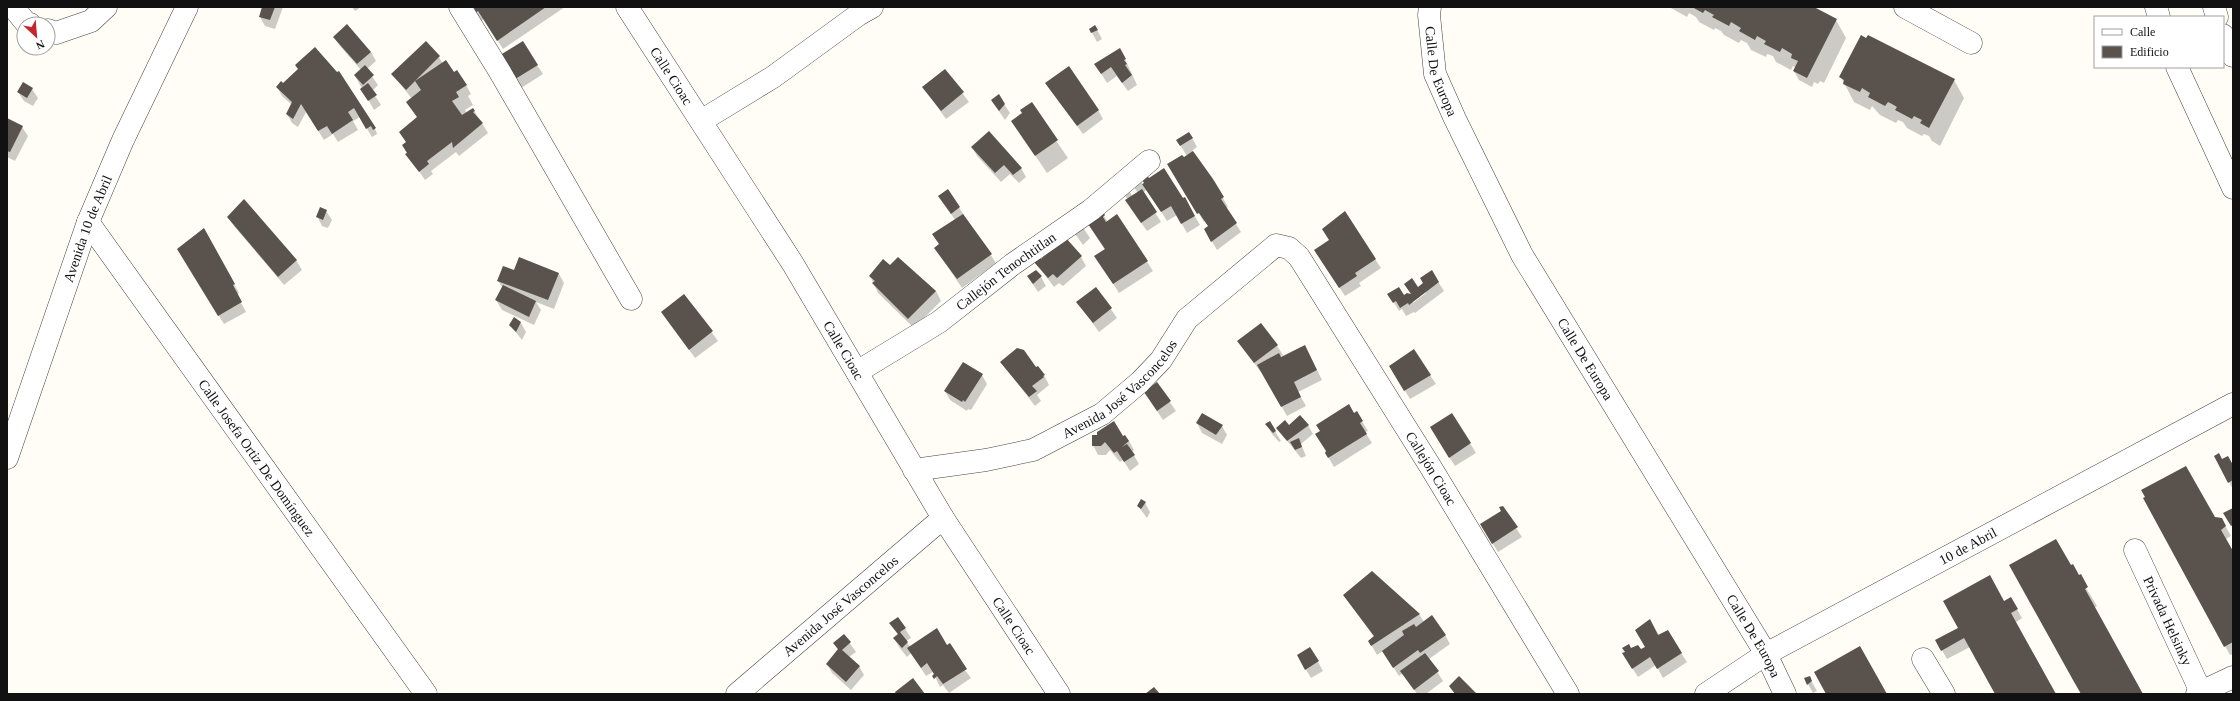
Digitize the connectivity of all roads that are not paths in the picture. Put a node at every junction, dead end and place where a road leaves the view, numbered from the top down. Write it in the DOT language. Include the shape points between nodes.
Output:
graph roads {
  1 [pos="13,7"];
  2 [pos="106,7"];
  3 [pos="187,7"];
  4 [pos="460,7"];
  5 [pos="627,7"];
  6 [pos="1430,7"];
  7 [pos="1905,7"];
  8 [pos="861,10"];
  9 [pos="20,16"];
  10 [pos="56,33"];
  11 [pos="2224,37"];
  12 [pos="1972,43"];
  13 [pos="2233,56"];
  14 [pos="2177,68"];
  15 [pos="700,121"];
  16 [pos="1149,161"];
  17 [pos="2233,188"];
  18 [pos="88,222"];
  19 [pos="1289,248"];
  20 [pos="631,299"];
  21 [pos="857,372"];
  22 [pos="2233,404"];
  23 [pos="7,458"];
  24 [pos="914,470"];
  25 [pos="943,518"];
  26 [pos="2135,550"];
  27 [pos="1766,654"];
  28 [pos="1923,659"];
  29 [pos="2233,677"];
  30 [pos="2199,693"];
  31 [pos="426,694"];
  32 [pos="737,694"];
  33 [pos="1059,694"];
  34 [pos="1568,694"];
  35 [pos="1706,694"];
  36 [pos="1785,694"];
  37 [pos="1944,694"];
  1 -- 9 [label="street"];
  2 -- 10 [label="street" via="91,21"];
  3 -- 18 [label="street, Avenida 10 de Abril" via="123,140"];
  4 -- 20 [label="street"];
  5 -- 15 [label="street, Calle Cioac"];
  6 -- 27 [label="street, Calle De Europa" via="1435,74 1522,255"];
  7 -- 12 [label="street"];
  8 -- 15 [label="street" via="773,77"];
  11 -- 13 [label="street"];
  14 -- 17 [label="street"];
  15 -- 21 [label="street, Calle Cioac" via="793,264"];
  16 -- 21 [label="street, Callejón Tenochtitlan" via="1092,210 1013,264 939,322"];
  18 -- 23 [label="street, Avenida 10 de Abril"];
  18 -- 31 [label="street, Calle Josefa Ortiz De Domínguez"];
  19 -- 24 [label="street, Avenida José Vasconcelos" via="1276,245 1187,319 1161,360 1140,382 1102,414 1034,450"];
  19 -- 34 [label="street, Callejón Cioac" via="1299,257 1418,446"];
  21 -- 24 [label="street, Calle Cioac"];
  22 -- 27 [label="street, 10 de Abril"];
  24 -- 25 [label="street, Calle Cioac"];
  25 -- 32 [label="street, Avenida José Vasconcelos"];
  25 -- 33 [label="street, Calle Cioac"];
  26 -- 30 [label="street, Privada Helsinky"];
  27 -- 35 [label="street, 10 de Abril"];
  27 -- 36 [label="street, Calle De Europa"];
  28 -- 37 [label="street"];
  29 -- 30 [label="street, Privada Helsinky"];
}
